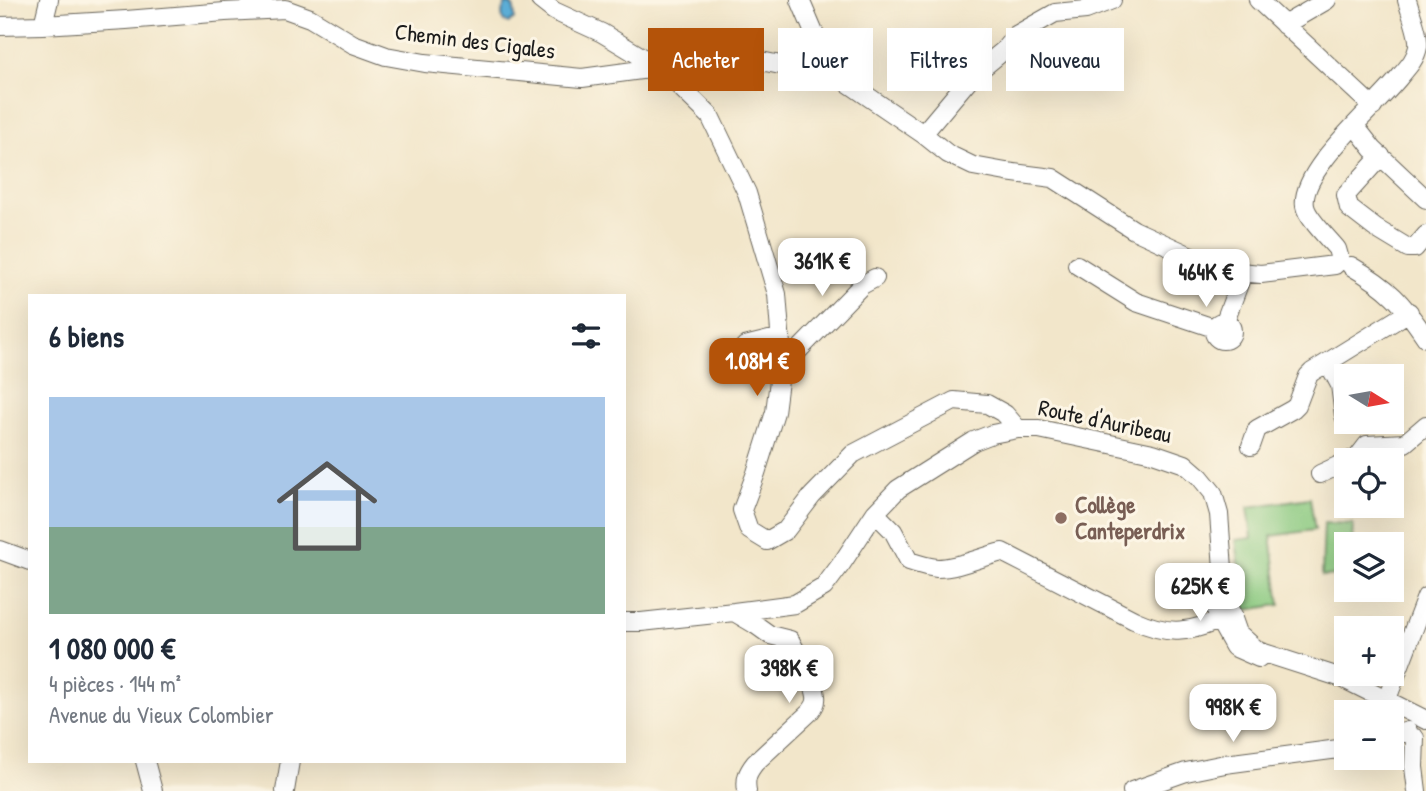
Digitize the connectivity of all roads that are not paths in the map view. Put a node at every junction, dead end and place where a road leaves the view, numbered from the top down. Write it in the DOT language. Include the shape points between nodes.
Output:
graph roads {
  1 [pos="49,0"];
  2 [pos="540,0"];
  3 [pos="800,0"];
  4 [pos="1112,0"];
  5 [pos="1258,0"];
  6 [pos="1327,0"];
  7 [pos="1407,0"];
  8 [pos="286,5"];
  9 [pos="226,6"];
  10 [pos="1284,25"];
  11 [pos="0,26"];
  12 [pos="43,26"];
  13 [pos="812,28"];
  14 [pos="1421,55"];
  15 [pos="648,61"];
  16 [pos="648,70"];
  17 [pos="684,91"];
  18 [pos="859,91"];
  19 [pos="1373,107"];
  20 [pos="1355,126"];
  21 [pos="923,134"];
  22 [pos="1381,156"];
  23 [pos="1426,199"];
  24 [pos="1426,235"];
  25 [pos="1342,262"];
  26 [pos="1077,265"];
  27 [pos="1243,273"];
  28 [pos="875,278"];
  29 [pos="1409,312"];
  30 [pos="780,337"];
  31 [pos="1426,338"];
  32 [pos="746,346"];
  33 [pos="782,357"];
  34 [pos="1328,363"];
  35 [pos="1334,374"];
  36 [pos="1426,425"];
  37 [pos="1018,429"];
  38 [pos="1251,446"];
  39 [pos="1364,448"];
  40 [pos="1334,468"];
  41 [pos="1320,474"];
  42 [pos="875,513"];
  43 [pos="0,550"];
  44 [pos="28,560"];
  45 [pos="1426,597"];
  46 [pos="733,612"];
  47 [pos="1226,618"];
  48 [pos="626,622"];
  49 [pos="1387,699"];
  50 [pos="1416,730"];
  51 [pos="1334,750"];
  52 [pos="146,763"];
  53 [pos="290,763"];
  54 [pos="153,791"];
  55 [pos="285,791"];
  56 [pos="747,791"];
  57 [pos="1132,791"];
  58 [pos="1417,791"];
  1 -- 12 [label="street"];
  2 -- 15 [label="street"];
  3 -- 13 [label="street"];
  4 -- 21 [label="street" via="1086,10 1055,13 1016,35 975,72"];
  5 -- 10 [label="street"];
  6 -- 10 [label="street"];
  7 -- 14 [label="street"];
  8 -- 9 [label="street, Chemin des Cigales"];
  8 -- 16 [label="street, Chemin des Cigales" via="353,44 386,57 582,78"];
  9 -- 12 [label="street, Chemin des Cigales"];
  10 -- 19 [label="street"];
  11 -- 12 [label="street, Chemin des Cigales"];
  14 -- 19 [label="street"];
  17 -- 30 [label="street" via="710,116 747,193 777,295"];
  18 -- 21 [label="street"];
  19 -- 20 [label="street"];
  20 -- 22 [label="street"];
  20 -- 25 [label="street" via="1313,174 1305,193 1305,209"];
  21 -- 27 [label="street" via="948,154 974,166 1053,178 1134,230 1213,266"];
  22 -- 23 [label="street"];
  22 -- 24 [label="street" via="1346,195 1349,208 1408,248 1415,248"];
  25 -- 27 [label="street"];
  25 -- 29 [label="street" via="1375,280"];
  26 -- 27 [label="street" via="1136,302 1220,325"];
  28 -- 33 [label="street" via="862,285 793,356"];
  29 -- 31 [label="street"];
  29 -- 34 [label="street"];
  30 -- 32 [label="street"];
  30 -- 33 [label="street"];
  33 -- 37 [label="street" via="775,412 742,510 748,530 767,541 786,530 853,454 954,401 987,404"];
  34 -- 35 [label="street"];
  34 -- 38 [label="street" via="1308,376 1293,409 1257,429"];
  36 -- 39 [label="street" via="1405,443"];
  37 -- 42 [label="street, Route d'Auribeau" via="974,441 898,489"];
  37 -- 47 [label="street, Route d'Auribeau" via="1039,429 1153,453 1185,464 1200,477 1213,493 1219,514"];
  40 -- 41 [label="street"];
  42 -- 46 [label="street, Route d'Auribeau" via="824,587 795,604"];
  42 -- 47 [label="street" via="893,531 909,561 922,565 947,567 1002,551 1145,625 1185,632"];
  43 -- 44 [label="street"];
  45 -- 49 [label="street"];
  46 -- 48 [label="street, Route d'Auribeau"];
  46 -- 56 [label="street" via="770,635 790,640 816,696 810,712 749,771"];
  47 -- 49 [label="street, Route d'Auribeau" via="1258,651 1342,678"];
  49 -- 50 [label="street, Route d'Auribeau"];
  50 -- 58 [label="street"];
  51 -- 57 [label="street" via="1225,764"];
  52 -- 54 [label="street"];
  53 -- 55 [label="street"];
}
